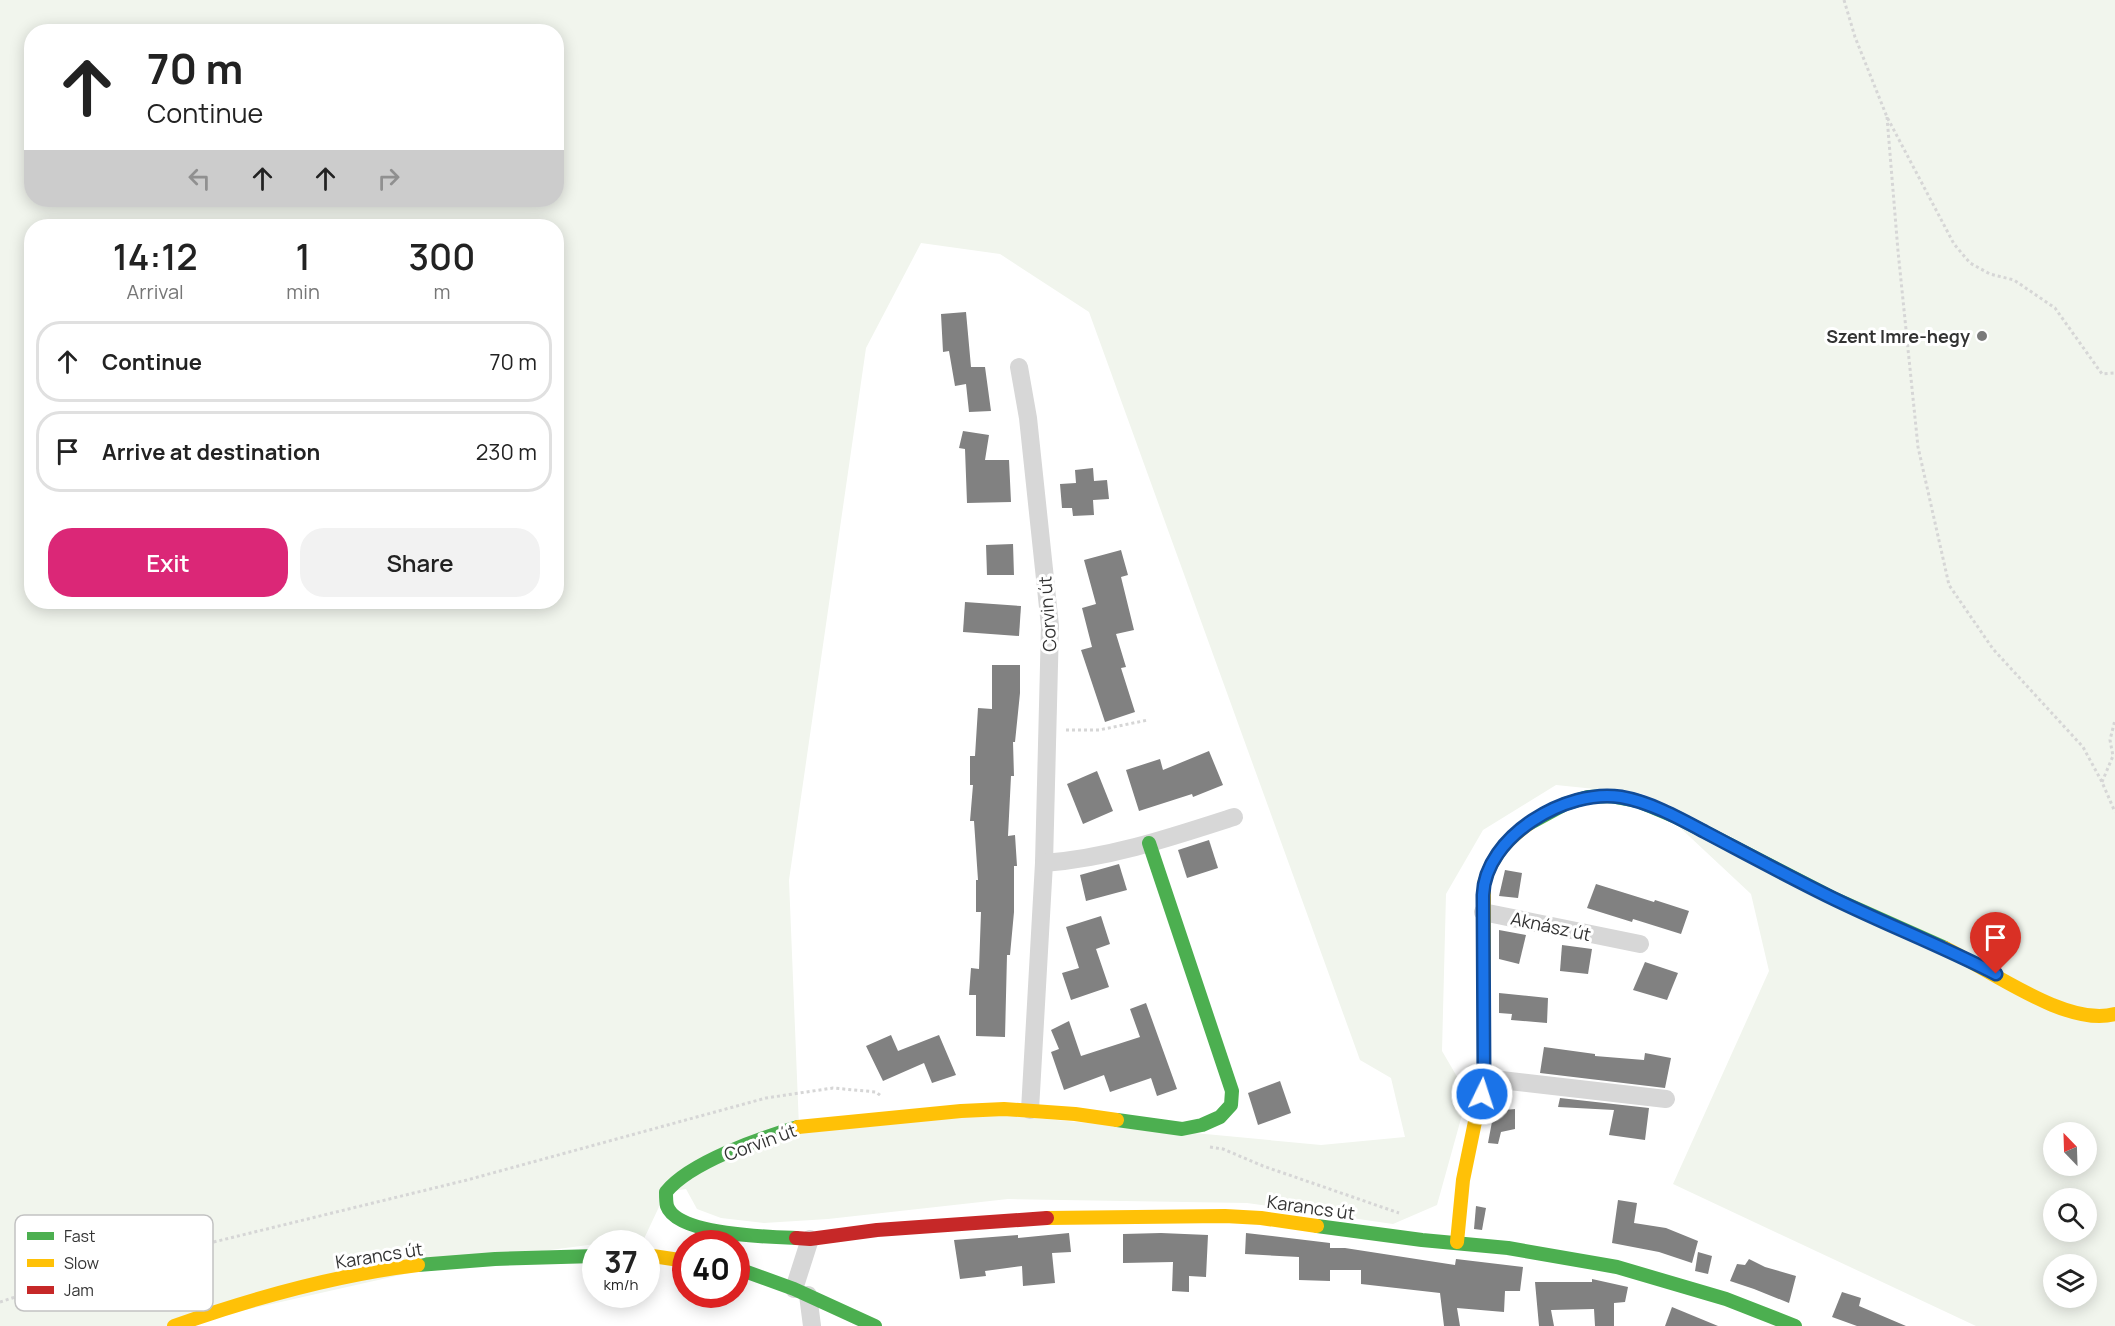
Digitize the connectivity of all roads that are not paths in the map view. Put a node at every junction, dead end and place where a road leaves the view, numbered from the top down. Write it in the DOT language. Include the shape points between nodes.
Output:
graph roads {
  1 [pos="1019,367"];
  2 [pos="1234,817"];
  3 [pos="1149,843"];
  4 [pos="1044,863"];
  5 [pos="1483,912"];
  6 [pos="1640,945"];
  7 [pos="2115,1014"];
  8 [pos="1484,1078"];
  9 [pos="1666,1099"];
  10 [pos="1030,1110"];
  11 [pos="810,1239"];
  12 [pos="1457,1242"];
  13 [pos="582,1257"];
  14 [pos="750,1273"];
  15 [pos="801,1292"];
  16 [pos="174,1326"];
  17 [pos="812,1326"];
  18 [pos="875,1326"];
  19 [pos="1795,1326"];
  1 -- 4 [label="street, Corvin út" via="1050,626"];
  2 -- 3 [label="street"];
  3 -- 4 [label="street" via="1093,857"];
  3 -- 10 [label="street, Corvin út" via="1231,1087 1231,1105 1216,1119 1182,1129"];
  4 -- 10 [label="street, Corvin út"];
  5 -- 6 [label="street, Aknász út"];
  5 -- 7 [label="street" via="1486,872 1500,849 1517,832 1584,798 1622,797 1640,801 1689,824 1819,892 1960,955 2068,1012 2106,1018"];
  5 -- 8 [label="street, Aknász út"];
  8 -- 9 [label="street"];
  8 -- 12 [label="street, Aknász út" via="1463,1180"];
  10 -- 11 [label="street, Corvin út" via="961,1111 798,1127 699,1166 666,1192 671,1212 690,1224 740,1236"];
  11 -- 12 [label="street, Karancs út" via="1030,1218 1240,1216"];
  11 -- 15 [label="street"];
  12 -- 19 [label="street, Karancs út" via="1617,1267 1726,1299"];
  13 -- 16 [label="street, Karancs út" via="395,1268 282,1291"];
  14 -- 15 [label="street"];
  15 -- 17 [label="street"];
  15 -- 18 [label="street"];
}
